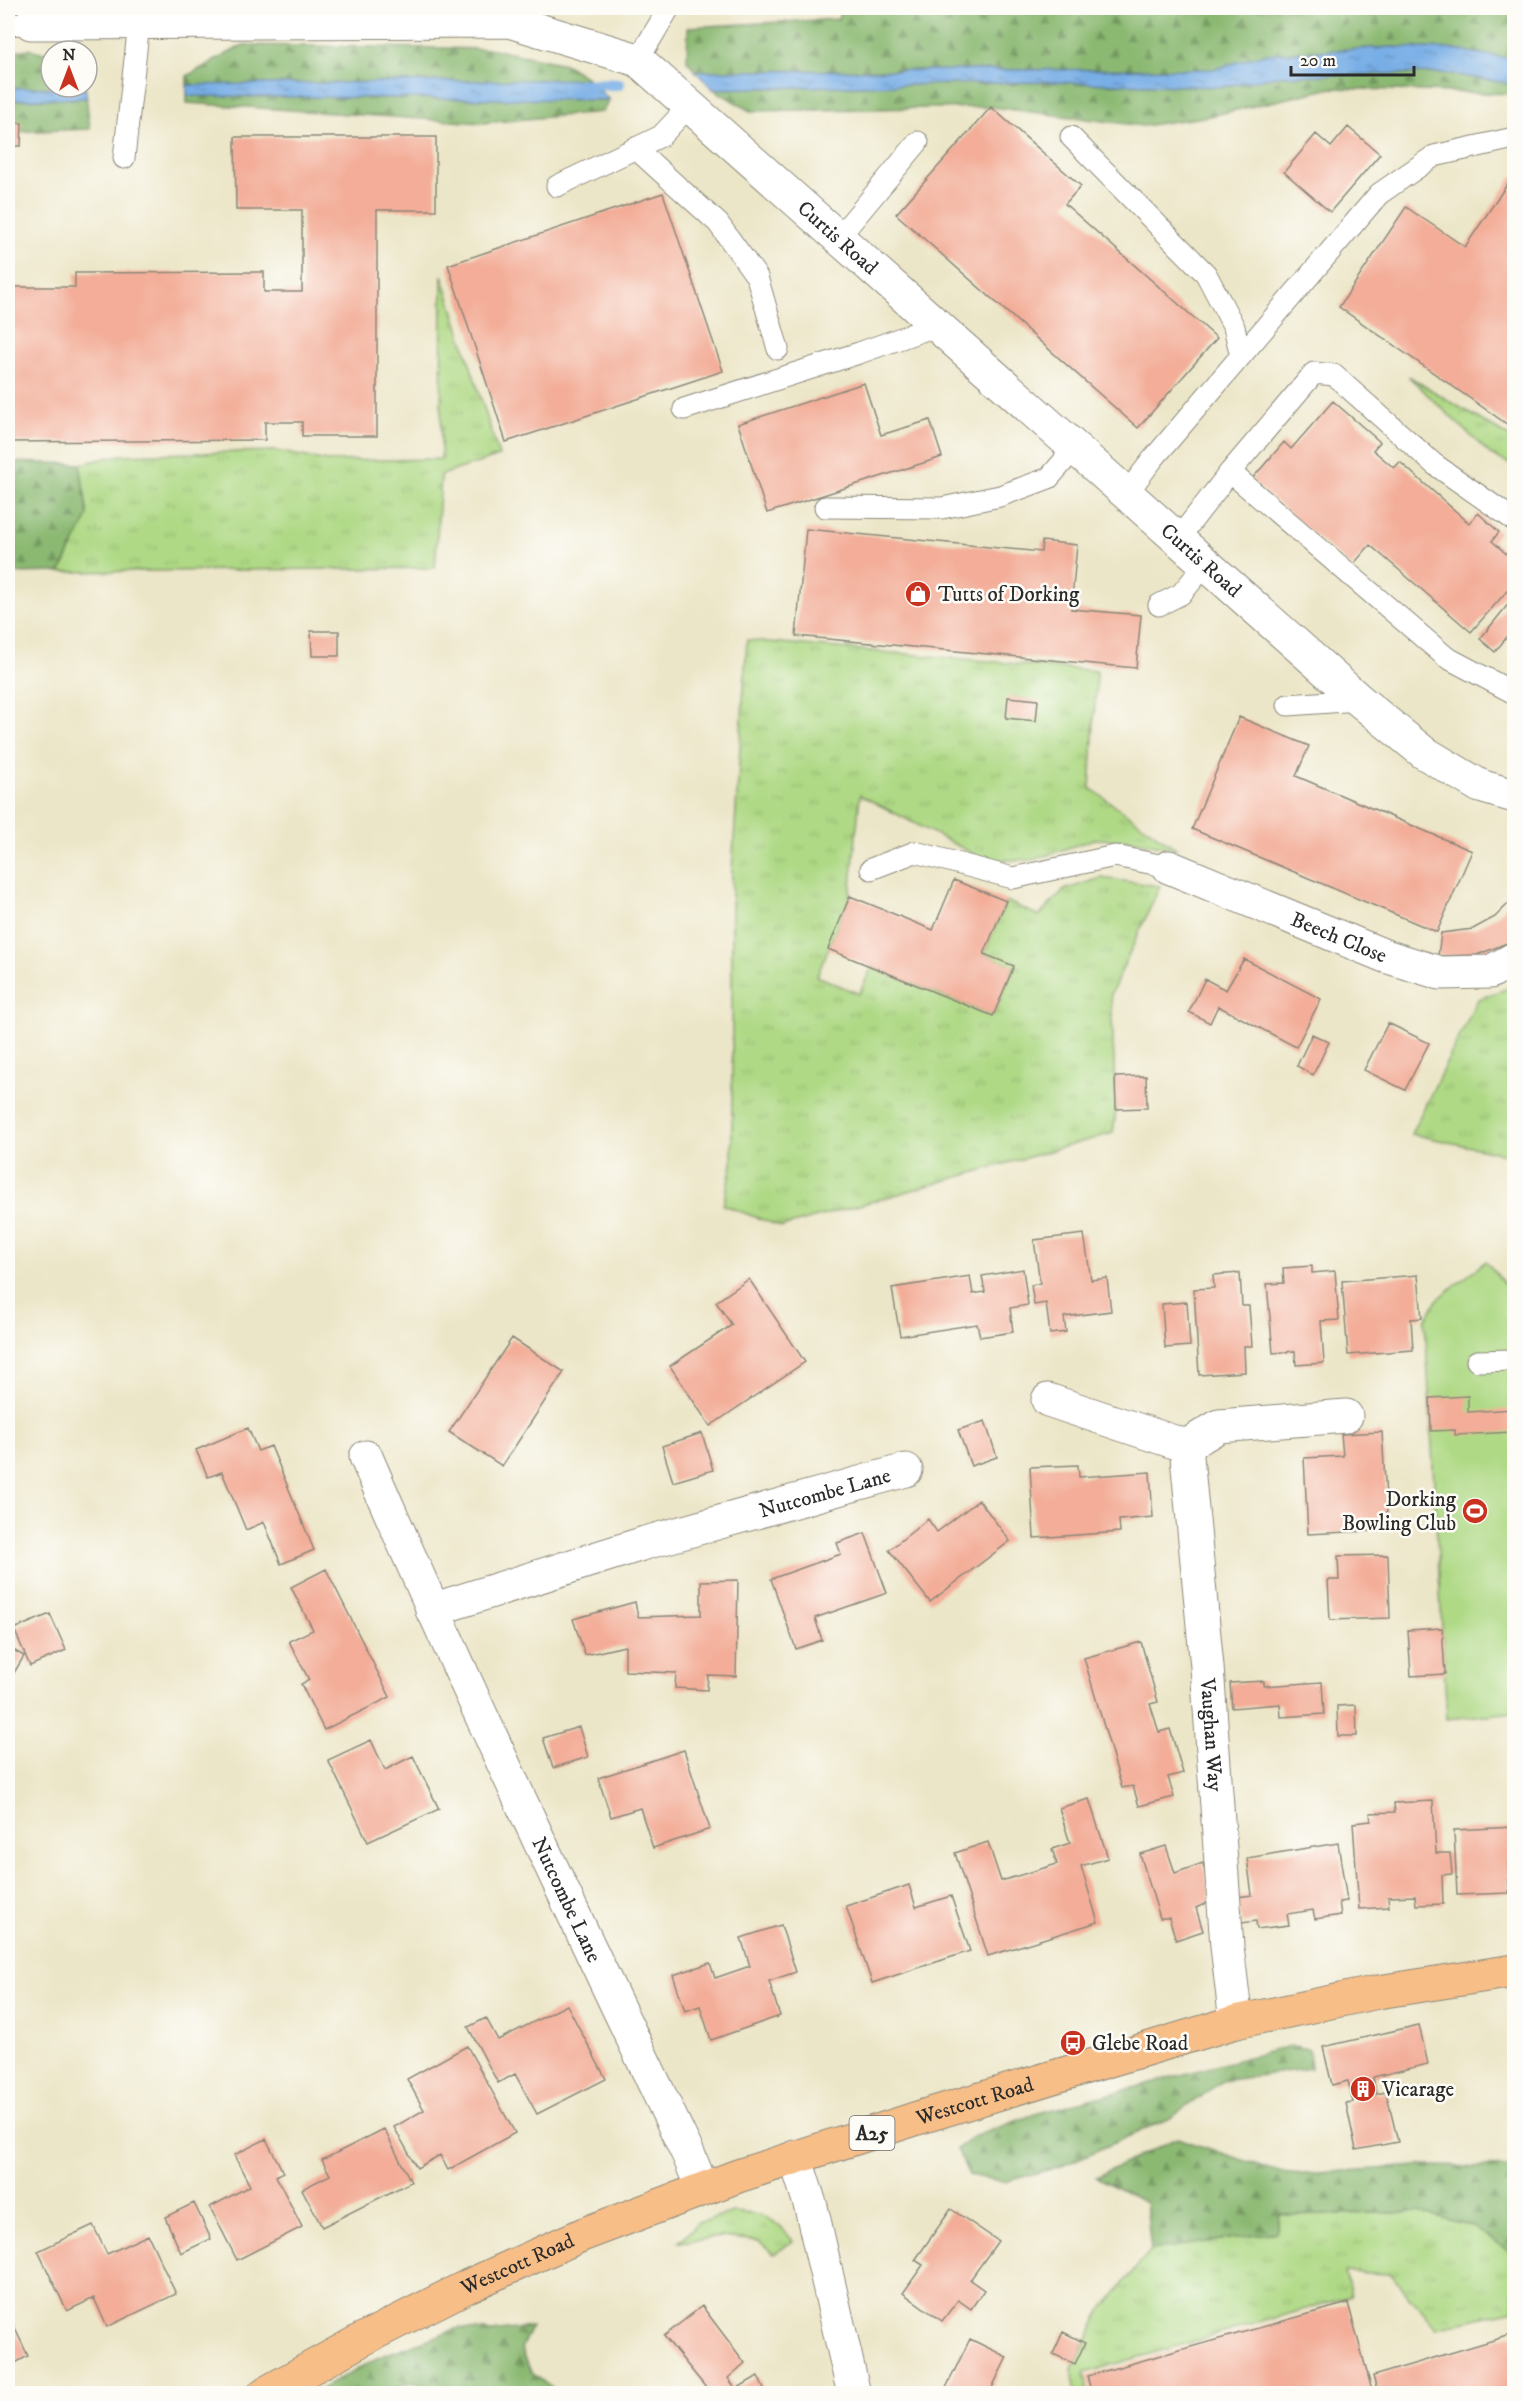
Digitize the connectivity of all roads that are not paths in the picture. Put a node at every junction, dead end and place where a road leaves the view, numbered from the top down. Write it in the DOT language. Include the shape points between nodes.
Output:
graph roads {
  1 [pos="669,8"];
  2 [pos="212,14"];
  3 [pos="140,23"];
  4 [pos="19,24"];
  5 [pos="638,60"];
  6 [pos="690,105"];
  7 [pos="1071,137"];
  8 [pos="1515,138"];
  9 [pos="918,142"];
  10 [pos="635,148"];
  11 [pos="124,158"];
  12 [pos="557,186"];
  13 [pos="838,238"];
  14 [pos="935,326"];
  15 [pos="778,349"];
  16 [pos="1241,356"];
  17 [pos="684,409"];
  18 [pos="1074,449"];
  19 [pos="1230,472"];
  20 [pos="1127,493"];
  21 [pos="825,507"];
  22 [pos="1515,520"];
  23 [pos="1178,539"];
  24 [pos="1205,565"];
  25 [pos="1159,605"];
  26 [pos="1515,693"];
  27 [pos="1359,700"];
  28 [pos="1288,705"];
  29 [pos="1515,796"];
  30 [pos="1168,867"];
  31 [pos="871,869"];
  32 [pos="1515,959"];
  33 [pos="1515,1360"];
  34 [pos="1478,1361"];
  35 [pos="1048,1400"];
  36 [pos="1346,1416"];
  37 [pos="1186,1446"];
  38 [pos="366,1457"];
  39 [pos="906,1470"];
  40 [pos="432,1610"];
  41 [pos="1515,1971"];
  42 [pos="1236,2022"];
  43 [pos="795,2157"];
  44 [pos="702,2188"];
  45 [pos="264,2394"];
  46 [pos="854,2394"];
  1 -- 5 [label="lane"];
  2 -- 3 [label="street, Curtis Road"];
  2 -- 5 [label="street, Curtis Road" via="509,21"];
  3 -- 4 [label="street, Curtis Road"];
  3 -- 11 [label="lane"];
  5 -- 6 [label="street, Curtis Road"];
  6 -- 10 [label="lane" via="661,136"];
  6 -- 13 [label="street, Curtis Road"];
  7 -- 16 [label="lane" via="1206,274 1234,327"];
  8 -- 16 [label="lane" via="1434,156 1379,194"];
  9 -- 13 [label="lane"];
  10 -- 12 [label="lane"];
  10 -- 15 [label="lane" via="718,223 757,277"];
  13 -- 14 [label="street, Curtis Road"];
  14 -- 17 [label="lane"];
  14 -- 18 [label="street, Curtis Road"];
  16 -- 20 [label="lane"];
  18 -- 20 [label="street, Curtis Road"];
  18 -- 21 [label="lane" via="1049,478 1000,496 942,508"];
  19 -- 22 [label="lane" via="1314,373 1334,375 1434,464"];
  19 -- 23 [label="lane"];
  19 -- 26 [label="lane" via="1446,657"];
  20 -- 23 [label="street, Curtis Road"];
  23 -- 24 [label="street, Curtis Road"];
  24 -- 25 [label="lane" via="1181,594"];
  24 -- 27 [label="street, Curtis Road"];
  27 -- 28 [label="lane"];
  27 -- 29 [label="street, Curtis Road" via="1423,752 1480,786"];
  30 -- 31 [label="lane" via="1115,856 1013,878 915,852"];
  30 -- 32 [label="street, Beech Close" via="1385,956 1440,973 1490,972"];
  33 -- 34 [label="lane"];
  35 -- 37 [label="street"];
  36 -- 37 [label="street" via="1219,1426"];
  37 -- 42 [label="street, Vaughan Way"];
  38 -- 40 [label="street, Nutcombe Lane"];
  39 -- 40 [label="street, Nutcombe Lane" via="645,1543"];
  40 -- 44 [label="street, Nutcombe Lane"];
  41 -- 42 [label="main road, Westcott Road / A25" via="1378,1992"];
  42 -- 43 [label="main road, Westcott Road / A25"];
  43 -- 44 [label="main road, Westcott Road / A25"];
  43 -- 46 [label="street" via="811,2206"];
  44 -- 45 [label="main road, Westcott Road / A25" via="584,2234 468,2286"];
}
